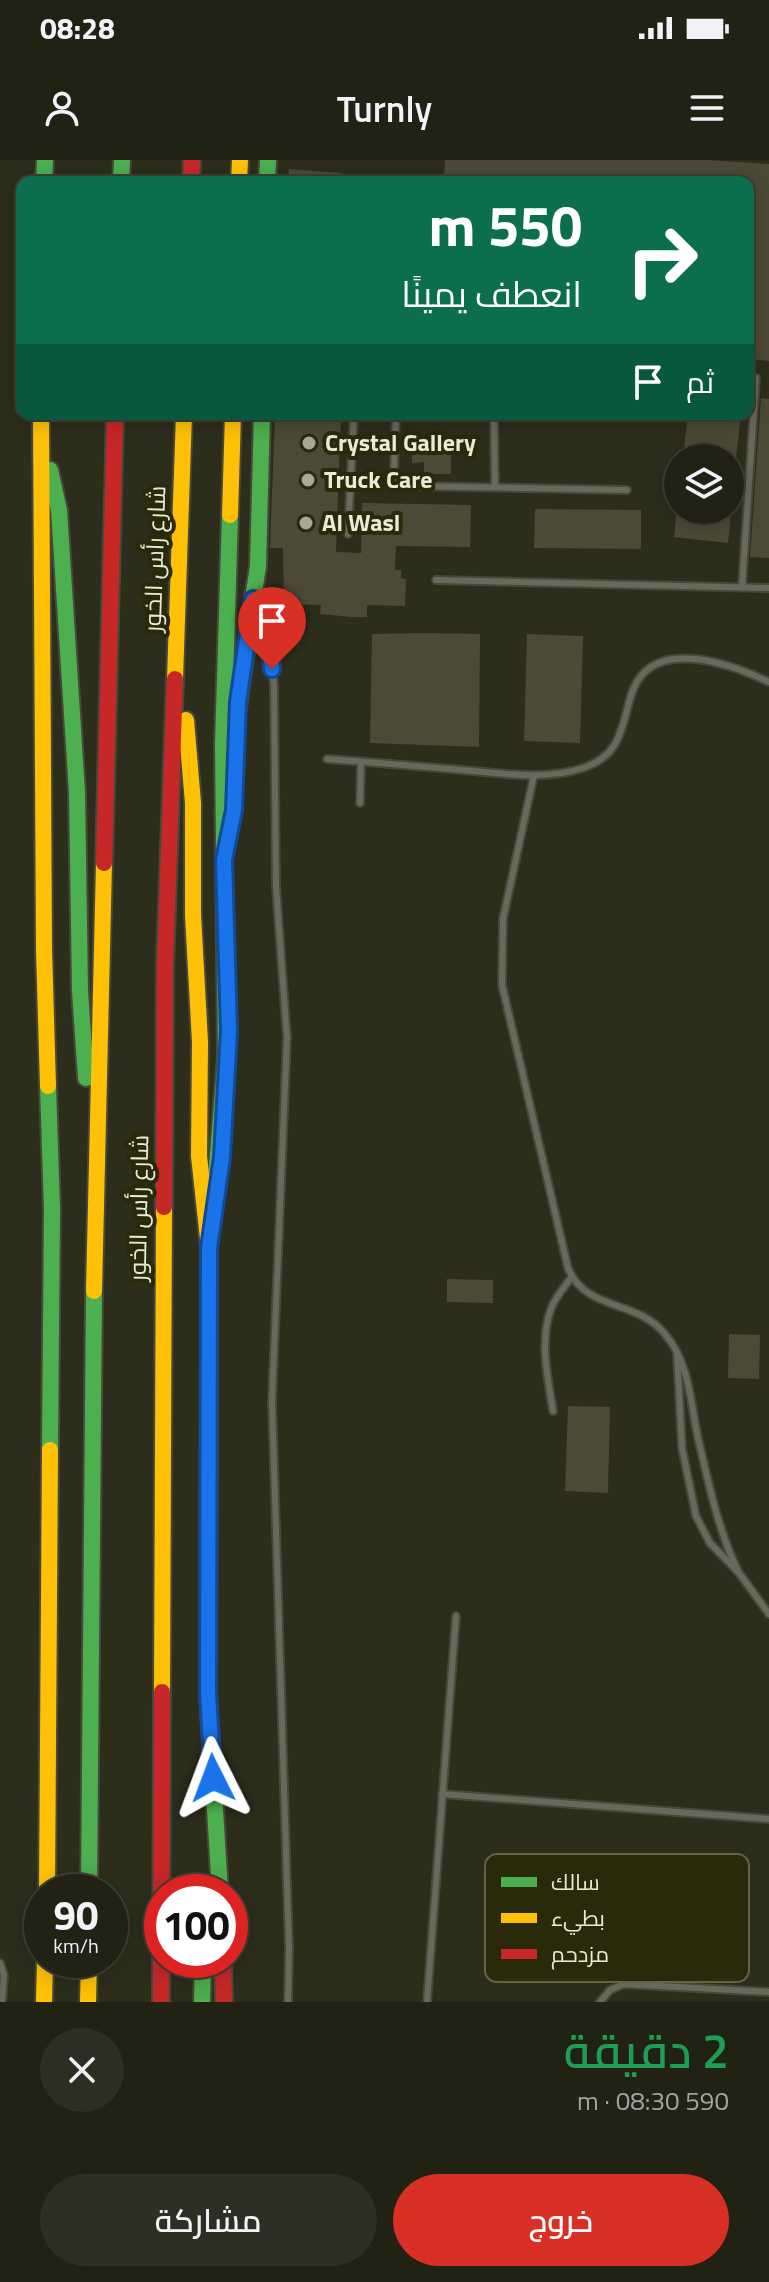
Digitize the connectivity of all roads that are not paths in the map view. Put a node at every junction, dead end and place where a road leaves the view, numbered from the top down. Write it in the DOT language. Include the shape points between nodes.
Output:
graph roads {
  1 [pos="756,378"];
  2 [pos="754,408"];
  3 [pos="40,420"];
  4 [pos="115,420"];
  5 [pos="184,420"];
  6 [pos="233,420"];
  7 [pos="262,420"];
  8 [pos="354,420"];
  9 [pos="396,420"];
  10 [pos="494,420"];
  11 [pos="753,420"];
  12 [pos="495,487"];
  13 [pos="627,490"];
  14 [pos="348,534"];
  15 [pos="436,580"];
  16 [pos="742,587"];
  17 [pos="769,588"];
  18 [pos="253,599"];
  19 [pos="178,623"];
  20 [pos="769,682"];
  21 [pos="327,759"];
  22 [pos="361,762"];
  23 [pos="534,775"];
  24 [pos="360,803"];
  25 [pos="224,860"];
  26 [pos="95,1224"];
  27 [pos="209,1248"];
  28 [pos="572,1276"];
  29 [pos="677,1353"];
  30 [pos="553,1411"];
  31 [pos="739,1573"];
  32 [pos="769,1614"];
  33 [pos="456,1616"];
  34 [pos="208,1693"];
  35 [pos="442,1794"];
  36 [pos="769,1819"];
  37 [pos="47,1874"];
  38 [pos="89,1874"];
  39 [pos="204,1874"];
  40 [pos="219,1874"];
  41 [pos="0,1963"];
  42 [pos="45,1978"];
  43 [pos="89,1978"];
  44 [pos="203,1978"];
  45 [pos="223,1978"];
  46 [pos="769,1992"];
  47 [pos="2,2002"];
  48 [pos="44,2002"];
  49 [pos="88,2002"];
  50 [pos="161,2002"];
  51 [pos="202,2002"];
  52 [pos="224,2002"];
  53 [pos="288,2002"];
  54 [pos="427,2002"];
  55 [pos="600,2002"];
  1 -- 2 [label="lane"];
  3 -- 26 [label="main road" via="59,510"];
  3 -- 37 [label="main road" via="44,949 52,1209"];
  4 -- 26 [label="main road, شارع رأس الخور"];
  5 -- 19 [label="main road, شارع رأس الخور"];
  6 -- 25 [label="main road"];
  7 -- 18 [label="main road"];
  8 -- 14 [label="lane"];
  9 -- 12 [label="lane" via="393,461 401,482 417,487"];
  10 -- 12 [label="lane"];
  11 -- 16 [label="lane"];
  12 -- 13 [label="lane"];
  15 -- 16 [label="lane"];
  16 -- 17 [label="lane"];
  18 -- 25 [label="main road" via="238,702 234,810"];
  18 -- 53 [label="lane" via="266,612 271,651 276,886 286,1013 272,1401"];
  19 -- 27 [label="main road" via="193,803 199,1156"];
  19 -- 50 [label="main road, شارع رأس الخور" via="165,980"];
  20 -- 23 [label="lane" via="714,660 659,664 634,687 623,729 603,755 585,767"];
  21 -- 22 [label="lane"];
  22 -- 23 [label="lane"];
  22 -- 24 [label="lane"];
  23 -- 28 [label="lane" via="503,919 502,985"];
  25 -- 27 [label="main road" via="229,1031 222,1157"];
  26 -- 38 [label="main road, شارع رأس الخور"];
  27 -- 34 [label="main road"];
  28 -- 29 [label="lane" via="591,1297 649,1318"];
  28 -- 30 [label="lane" via="551,1307 546,1325"];
  29 -- 31 [label="lane" via="685,1367 719,1525"];
  29 -- 31 [label="lane" via="682,1448 693,1506 710,1543"];
  31 -- 32 [label="lane"];
  33 -- 35 [label="lane"];
  34 -- 39 [label="main road"];
  34 -- 40 [label="main road"];
  35 -- 36 [label="lane"];
  35 -- 54 [label="lane"];
  41 -- 47 [label="lane"];
  42 -- 48 [label="main road"];
  43 -- 49 [label="main road"];
  44 -- 51 [label="main road"];
  45 -- 52 [label="main road"];
  46 -- 55 [label="lane" via="624,1984"];
}
